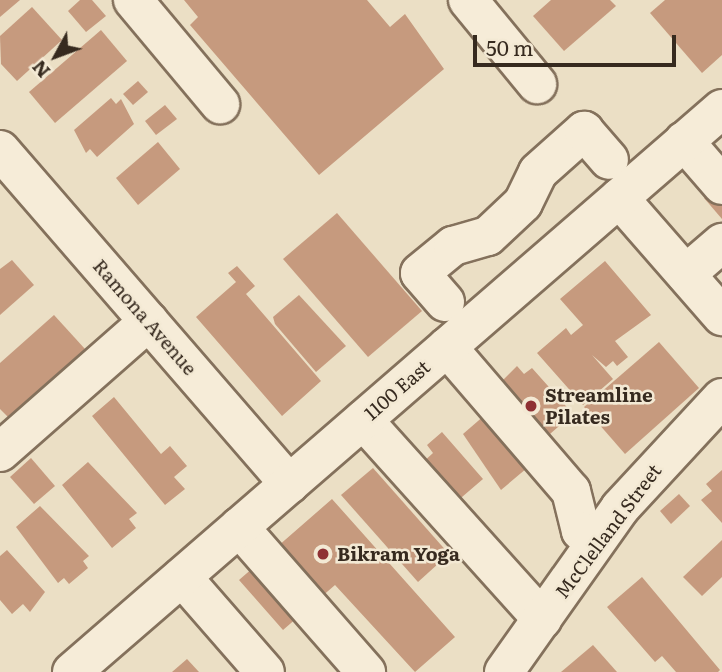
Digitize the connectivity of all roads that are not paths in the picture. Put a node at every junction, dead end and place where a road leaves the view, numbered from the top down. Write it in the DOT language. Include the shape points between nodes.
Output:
graph roads {
  1 [pos="133,0"];
  2 [pos="468,0"];
  3 [pos="537,84"];
  4 [pos="220,104"];
  5 [pos="722,109"];
  6 [pos="684,141"];
  7 [pos="0,150"];
  8 [pos="609,160"];
  9 [pos="722,185"];
  10 [pos="620,198"];
  11 [pos="722,243"];
  12 [pos="686,274"];
  13 [pos="445,302"];
  14 [pos="722,316"];
  15 [pos="149,321"];
  16 [pos="447,346"];
  17 [pos="722,398"];
  18 [pos="363,420"];
  19 [pos="0,452"];
  20 [pos="289,484"];
  21 [pos="239,527"];
  22 [pos="596,543"];
  23 [pos="182,577"];
  24 [pos="542,619"];
  25 [pos="72,672"];
  26 [pos="265,672"];
  27 [pos="366,672"];
  28 [pos="504,672"];
  1 -- 4 [label="street"];
  2 -- 3 [label="street"];
  5 -- 6 [label="street, 1100 East"];
  6 -- 9 [label="street"];
  6 -- 10 [label="street, 1100 East"];
  7 -- 15 [label="street, Ramona Avenue"];
  8 -- 13 [label="street" via="584,131 538,172 523,204 488,236 453,246 421,273"];
  10 -- 12 [label="street"];
  10 -- 16 [label="street, 1100 East"];
  11 -- 12 [label="street"];
  12 -- 14 [label="street"];
  15 -- 19 [label="street"];
  15 -- 20 [label="street, Ramona Avenue"];
  16 -- 18 [label="street, 1100 East"];
  16 -- 22 [label="street" via="571,491 581,531"];
  17 -- 22 [label="street, McClelland Street" via="646,477"];
  18 -- 20 [label="street, 1100 East"];
  18 -- 24 [label="street"];
  20 -- 21 [label="street, 1100 East"];
  21 -- 23 [label="street, 1100 East"];
  21 -- 27 [label="street"];
  22 -- 24 [label="street, McClelland Street"];
  23 -- 25 [label="street, 1100 East"];
  23 -- 26 [label="street"];
  24 -- 28 [label="street, McClelland Street"];
}
